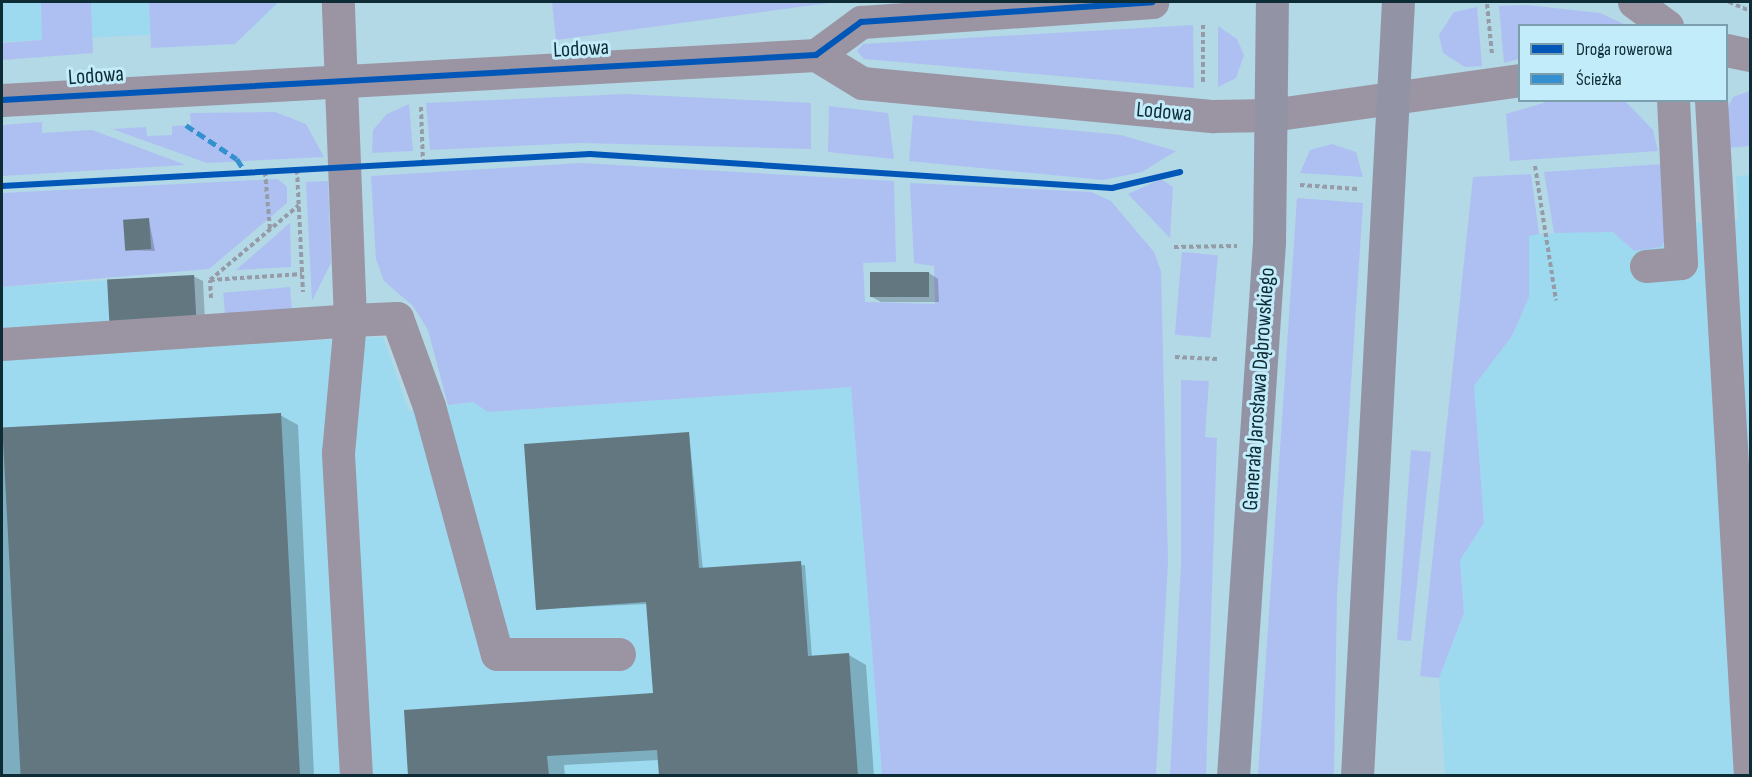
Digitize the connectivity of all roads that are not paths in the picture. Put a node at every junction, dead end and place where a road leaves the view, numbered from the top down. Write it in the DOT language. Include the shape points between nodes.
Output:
graph roads {
  1 [pos="338,2"];
  2 [pos="1152,2"];
  3 [pos="1272,2"];
  4 [pos="1398,2"];
  5 [pos="1634,2"];
  6 [pos="1664,24"];
  7 [pos="1728,50"];
  8 [pos="816,55"];
  9 [pos="1750,55"];
  10 [pos="1506,73"];
  11 [pos="341,80"];
  12 [pos="1394,97"];
  13 [pos="2,100"];
  14 [pos="1673,102"];
  15 [pos="1711,102"];
  16 [pos="1272,115"];
  17 [pos="1722,262"];
  18 [pos="1681,263"];
  19 [pos="1646,266"];
  20 [pos="350,320"];
  21 [pos="2,344"];
  22 [pos="619,654"];
  23 [pos="356,776"];
  24 [pos="1233,776"];
  25 [pos="1357,776"];
  26 [pos="1750,776"];
  1 -- 11 [label="street"];
  2 -- 8 [label="street" via="861,22"];
  3 -- 16 [label="main road, Generała Jarosława Dąbrowskiego"];
  4 -- 12 [label="main road"];
  5 -- 6 [label="street"];
  7 -- 9 [label="street"];
  8 -- 11 [label="street, Lodowa"];
  8 -- 16 [label="street, Lodowa" via="862,83 1203,116"];
  10 -- 12 [label="street, Lodowa"];
  11 -- 13 [label="street, Lodowa"];
  11 -- 20 [label="street"];
  12 -- 16 [label="street, Lodowa"];
  12 -- 25 [label="main road"];
  14 -- 18 [label="street"];
  15 -- 17 [label="street"];
  16 -- 24 [label="main road, Generała Jarosława Dąbrowskiego" via="1269,242"];
  17 -- 18 [label="street"];
  17 -- 26 [label="street"];
  18 -- 19 [label="street"];
  20 -- 21 [label="street"];
  20 -- 22 [label="street" via="397,318 429,406 497,654"];
  20 -- 23 [label="street" via="338,453"];
}
